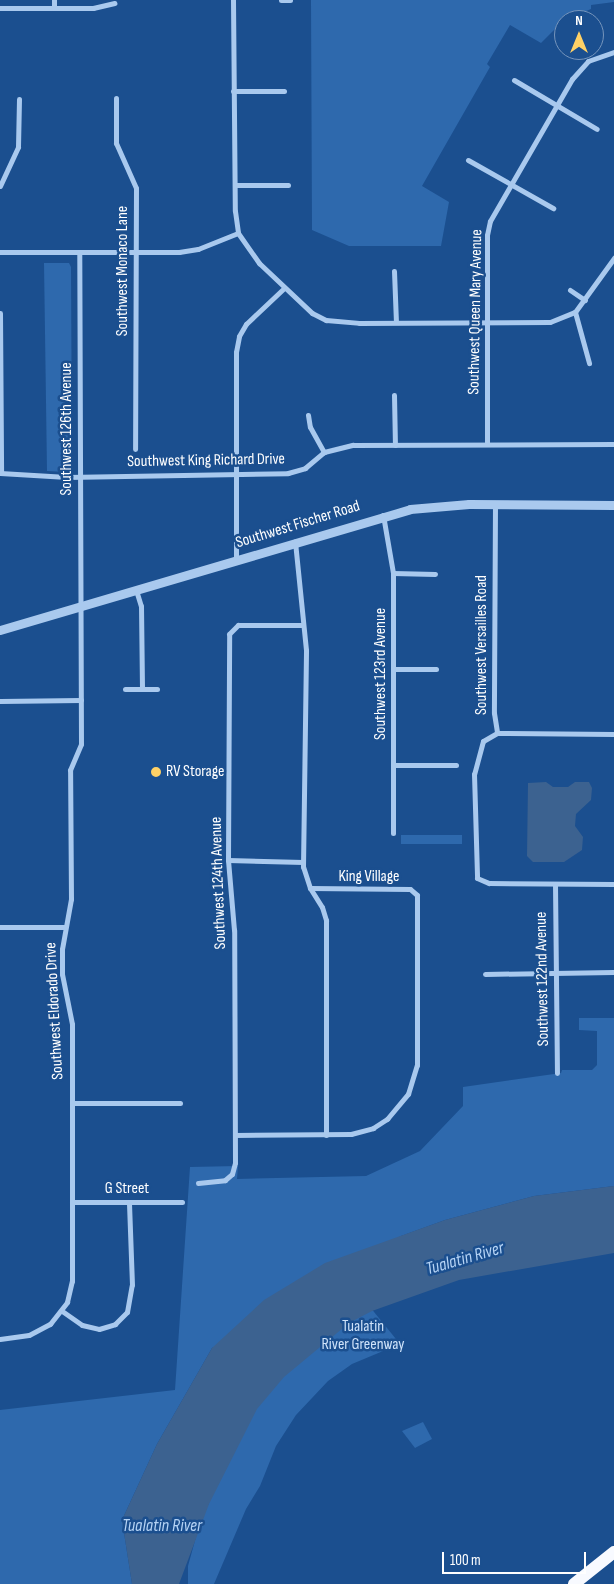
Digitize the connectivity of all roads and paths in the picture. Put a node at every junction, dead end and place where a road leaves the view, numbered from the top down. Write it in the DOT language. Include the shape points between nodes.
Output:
graph roads {
  1 [pos="54,0"];
  2 [pos="233,0"];
  3 [pos="281,0"];
  4 [pos="290,0"];
  5 [pos="114,3"];
  6 [pos="0,8"];
  7 [pos="54,8"];
  8 [pos="614,52"];
  9 [pos="514,80"];
  10 [pos="284,90"];
  11 [pos="233,91"];
  12 [pos="116,98"];
  13 [pos="19,99"];
  14 [pos="557,106"];
  15 [pos="597,129"];
  16 [pos="468,160"];
  17 [pos="235,185"];
  18 [pos="288,185"];
  19 [pos="511,185"];
  20 [pos="0,186"];
  21 [pos="554,208"];
  22 [pos="238,233"];
  23 [pos="0,252"];
  24 [pos="79,252"];
  25 [pos="136,252"];
  26 [pos="614,258"];
  27 [pos="394,271"];
  28 [pos="283,289"];
  29 [pos="570,290"];
  30 [pos="585,300"];
  31 [pos="574,312"];
  32 [pos="0,313"];
  33 [pos="486,321"];
  34 [pos="396,322"];
  35 [pos="589,363"];
  36 [pos="394,395"];
  37 [pos="308,415"];
  38 [pos="395,444"];
  39 [pos="487,444"];
  40 [pos="614,444"];
  41 [pos="135,449"];
  42 [pos="324,452"];
  43 [pos="0,473"];
  44 [pos="236,474"];
  45 [pos="80,477"];
  46 [pos="495,504"];
  47 [pos="614,505"];
  48 [pos="383,515"];
  49 [pos="295,541"];
  50 [pos="236,559"];
  51 [pos="393,573"];
  52 [pos="435,574"];
  53 [pos="136,590"];
  54 [pos="80,606"];
  55 [pos="302,626"];
  56 [pos="0,630"];
  57 [pos="393,669"];
  58 [pos="436,669"];
  59 [pos="126,689"];
  60 [pos="142,689"];
  61 [pos="157,689"];
  62 [pos="0,700"];
  63 [pos="81,700"];
  64 [pos="496,733"];
  65 [pos="614,734"];
  66 [pos="393,765"];
  67 [pos="456,765"];
  68 [pos="393,833"];
  69 [pos="228,860"];
  70 [pos="303,862"];
  71 [pos="555,884"];
  72 [pos="614,884"];
  73 [pos="310,888"];
  74 [pos="0,927"];
  75 [pos="64,927"];
  76 [pos="614,972"];
  77 [pos="485,974"];
  78 [pos="556,974"];
  79 [pos="557,1073"];
  80 [pos="180,1103"];
  81 [pos="72,1104"];
  82 [pos="235,1135"];
  83 [pos="326,1135"];
  84 [pos="198,1183"];
  85 [pos="72,1202"];
  86 [pos="129,1202"];
  87 [pos="182,1202"];
  88 [pos="62,1311"];
  89 [pos="0,1339"];
  90 [pos="614,1552"];
  91 [pos="574,1584"];
  1 -- 7 [label="street"];
  2 -- 11 [label="street"];
  3 -- 4 [label="street"];
  5 -- 7 [label="street" via="93,8"];
  6 -- 7 [label="street"];
  8 -- 14 [label="street, Southwest Queen Mary Avenue" via="599,55 581,68"];
  9 -- 14 [label="street"];
  10 -- 11 [label="street"];
  11 -- 17 [label="street"];
  12 -- 25 [label="street, Southwest Monaco Lane" via="116,143 136,188"];
  13 -- 20 [label="street" via="18,147"];
  14 -- 15 [label="street"];
  14 -- 19 [label="street, Southwest Queen Mary Avenue"];
  16 -- 19 [label="street"];
  17 -- 18 [label="street"];
  17 -- 22 [label="street"];
  19 -- 21 [label="street"];
  19 -- 33 [label="street, Southwest Queen Mary Avenue" via="490,221 487,234"];
  22 -- 25 [label="street" via="198,249"];
  22 -- 28 [label="street"];
  23 -- 24 [label="street"];
  24 -- 25 [label="street"];
  24 -- 45 [label="street, Southwest 126th Avenue"];
  25 -- 41 [label="street, Southwest Monaco Lane"];
  26 -- 30 [label="street"];
  27 -- 34 [label="street"];
  28 -- 34 [label="street" via="312,313 326,320"];
  28 -- 44 [label="street" via="246,324 239,336 236,352"];
  29 -- 30 [label="street"];
  30 -- 31 [label="street"];
  31 -- 33 [label="street" via="550,322"];
  31 -- 35 [label="street"];
  32 -- 43 [label="street"];
  33 -- 34 [label="street"];
  33 -- 39 [label="street, Southwest Queen Mary Avenue"];
  36 -- 38 [label="street"];
  37 -- 42 [label="street" via="310,427"];
  38 -- 39 [label="street, Southwest King Richard Drive"];
  38 -- 42 [label="street, Southwest King Richard Drive" via="353,444"];
  39 -- 40 [label="street, Southwest King Richard Drive"];
  42 -- 44 [label="street, Southwest King Richard Drive" via="296,472"];
  43 -- 45 [label="street, Southwest King Richard Drive"];
  44 -- 45 [label="street, Southwest King Richard Drive"];
  44 -- 50 [label="street"];
  45 -- 54 [label="street, Southwest 126th Avenue"];
  46 -- 47 [label="street, Southwest Fischer Road"];
  46 -- 48 [label="street, Southwest Fischer Road" via="427,506"];
  46 -- 64 [label="street, Southwest Versailles Road"];
  48 -- 49 [label="street, Southwest Fischer Road"];
  48 -- 51 [label="street, Southwest 123rd Avenue"];
  49 -- 50 [label="street, Southwest Fischer Road"];
  49 -- 55 [label="street"];
  50 -- 53 [label="street, Southwest Fischer Road"];
  51 -- 52 [label="street"];
  51 -- 57 [label="street, Southwest 123rd Avenue"];
  53 -- 54 [label="street, Southwest Fischer Road"];
  53 -- 60 [label="street" via="142,606"];
  54 -- 56 [label="street, Southwest Fischer Road"];
  54 -- 63 [label="street, Southwest Eldorado Drive"];
  55 -- 69 [label="street, Southwest 124th Avenue" via="238,625 231,630 228,640"];
  55 -- 70 [label="street" via="306,650"];
  57 -- 58 [label="street"];
  57 -- 66 [label="street, Southwest 123rd Avenue"];
  59 -- 60 [label="street"];
  60 -- 61 [label="street"];
  62 -- 63 [label="street"];
  63 -- 75 [label="street, Southwest Eldorado Drive" via="81,744 70,770 71,899"];
  64 -- 65 [label="street"];
  64 -- 71 [label="street, Southwest Versailles Road" via="483,741 474,774 477,878 488,883"];
  66 -- 67 [label="street"];
  66 -- 68 [label="street, Southwest 123rd Avenue"];
  69 -- 70 [label="street"];
  69 -- 82 [label="street, Southwest 124th Avenue" via="234,930"];
  70 -- 73 [label="street"];
  71 -- 72 [label="street, Southwest Versailles Road"];
  71 -- 78 [label="street, Southwest 122nd Avenue"];
  73 -- 83 [label="street" via="326,920"];
  73 -- 83 [label="street, King Village" via="410,890 417,895 417,1065 413,1081 408,1094 387,1119 373,1128 350,1134"];
  74 -- 75 [label="street"];
  75 -- 81 [label="street, Southwest Eldorado Drive" via="62,974 72,1024"];
  76 -- 78 [label="street"];
  77 -- 78 [label="street"];
  78 -- 79 [label="street, Southwest 122nd Avenue"];
  80 -- 81 [label="street"];
  81 -- 85 [label="street, Southwest Eldorado Drive"];
  82 -- 83 [label="street, King Village"];
  82 -- 84 [label="street, Southwest 124th Avenue" via="232,1174 225,1180"];
  85 -- 86 [label="street, G Street"];
  85 -- 88 [label="street, Southwest Eldorado Drive" via="72,1281"];
  86 -- 87 [label="street, G Street"];
  86 -- 88 [label="street" via="132,1285 127,1312 115,1324 99,1329 82,1325"];
  88 -- 89 [label="street, Southwest Eldorado Drive" via="40,1331"];
  90 -- 91 [label="highway"];
}
